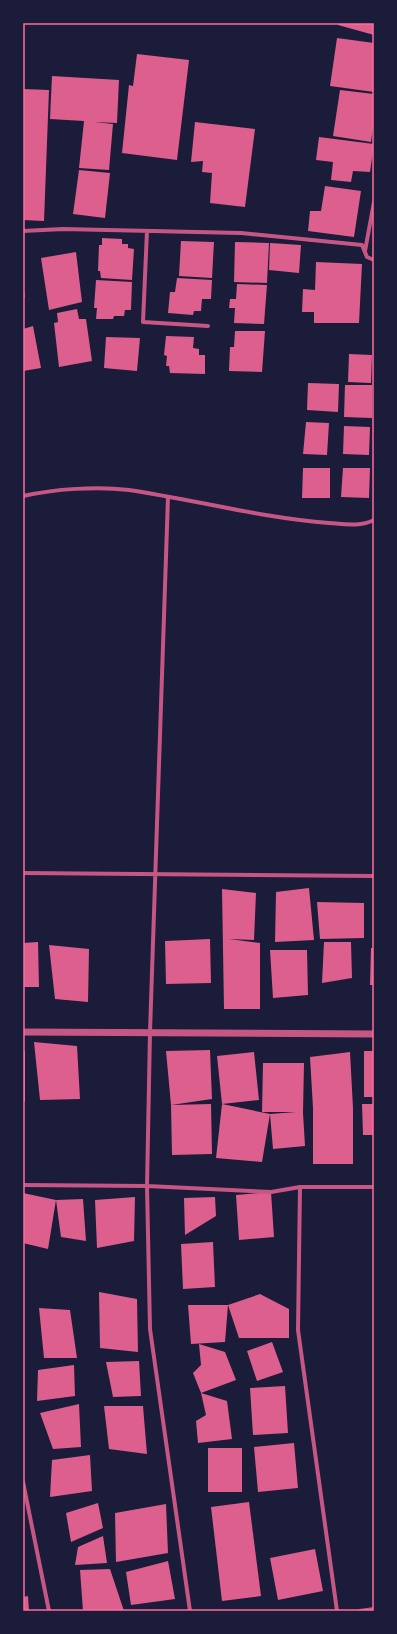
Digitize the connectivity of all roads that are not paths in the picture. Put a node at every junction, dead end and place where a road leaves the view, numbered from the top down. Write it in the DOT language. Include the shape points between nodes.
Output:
graph roads {
  1 [pos="374,202"];
  2 [pos="23,231"];
  3 [pos="147,231"];
  4 [pos="365,251"];
  5 [pos="374,260"];
  6 [pos="208,326"];
  7 [pos="23,496"];
  8 [pos="168,498"];
  9 [pos="374,520"];
  10 [pos="23,873"];
  11 [pos="156,874"];
  12 [pos="374,876"];
  13 [pos="23,1032"];
  14 [pos="150,1032"];
  15 [pos="374,1034"];
  16 [pos="23,1185"];
  17 [pos="147,1186"];
  18 [pos="300,1187"];
  19 [pos="374,1187"];
  20 [pos="23,1482"];
  21 [pos="374,1609"];
  22 [pos="49,1611"];
  23 [pos="190,1611"];
  24 [pos="337,1611"];
  25 [pos="360,1611"];
  1 -- 4 [label="street"];
  2 -- 3 [label="street"];
  3 -- 4 [label="street" via="241,233 362,245"];
  3 -- 6 [label="street" via="143,322"];
  4 -- 5 [label="street" via="367,257"];
  7 -- 8 [label="street" via="44,491 82,489 127,490"];
  8 -- 9 [label="street" via="309,521 358,524"];
  8 -- 11 [label="street"];
  10 -- 11 [label="street"];
  11 -- 12 [label="street"];
  11 -- 14 [label="street"];
  13 -- 14 [label="street"];
  14 -- 15 [label="street"];
  14 -- 17 [label="street"];
  16 -- 17 [label="street"];
  17 -- 18 [label="street" via="271,1192"];
  17 -- 23 [label="street" via="150,1329"];
  18 -- 19 [label="street"];
  18 -- 24 [label="street" via="298,1330"];
  20 -- 22 [label="street"];
  21 -- 25 [label="street"];
}
